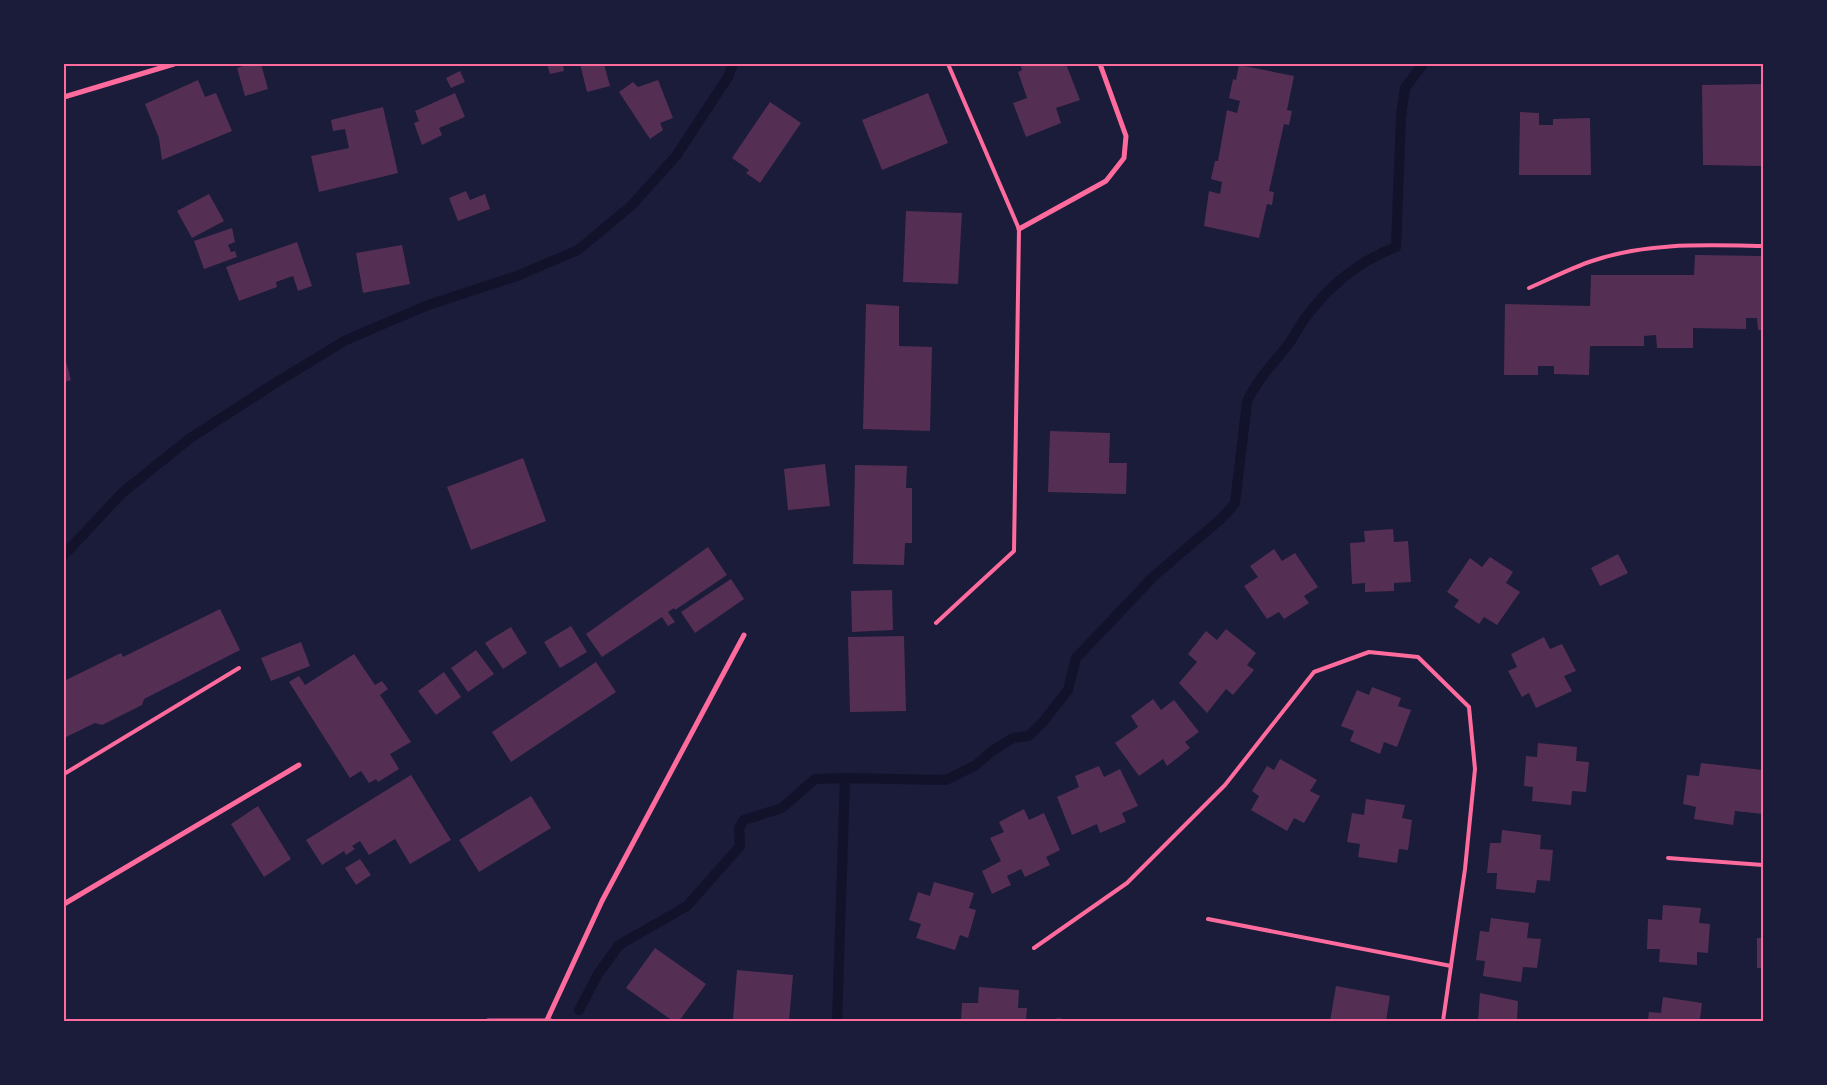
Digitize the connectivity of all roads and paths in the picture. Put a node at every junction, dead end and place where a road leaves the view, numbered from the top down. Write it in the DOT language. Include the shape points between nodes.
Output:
graph roads {
  1 [pos="174,64"];
  2 [pos="948,64"];
  3 [pos="1100,64"];
  4 [pos="64,97"];
  5 [pos="1020,229"];
  6 [pos="1763,246"];
  7 [pos="1529,288"];
  8 [pos="936,622"];
  9 [pos="744,635"];
  10 [pos="239,668"];
  11 [pos="299,764"];
  12 [pos="64,774"];
  13 [pos="1668,858"];
  14 [pos="1763,865"];
  15 [pos="64,904"];
  16 [pos="1208,919"];
  17 [pos="1034,948"];
  18 [pos="1451,966"];
  19 [pos="549,1020"];
  20 [pos="488,1021"];
  21 [pos="1443,1021"];
  1 -- 4 [label="street"];
  2 -- 5 [label="lane"];
  3 -- 5 [label="street" via="1126,136 1124,158 1106,181"];
  5 -- 8 [label="lane" via="1014,551"];
  6 -- 7 [label="lane" via="1646,248 1593,261"];
  9 -- 19 [label="street" via="602,901"];
  10 -- 12 [label="lane"];
  11 -- 15 [label="street"];
  13 -- 14 [label="lane"];
  16 -- 18 [label="lane"];
  17 -- 18 [label="lane" via="1127,884 1225,785 1314,672 1369,652 1418,657 1469,707 1475,769"];
  18 -- 21 [label="lane"];
  19 -- 20 [label="street"];
}
